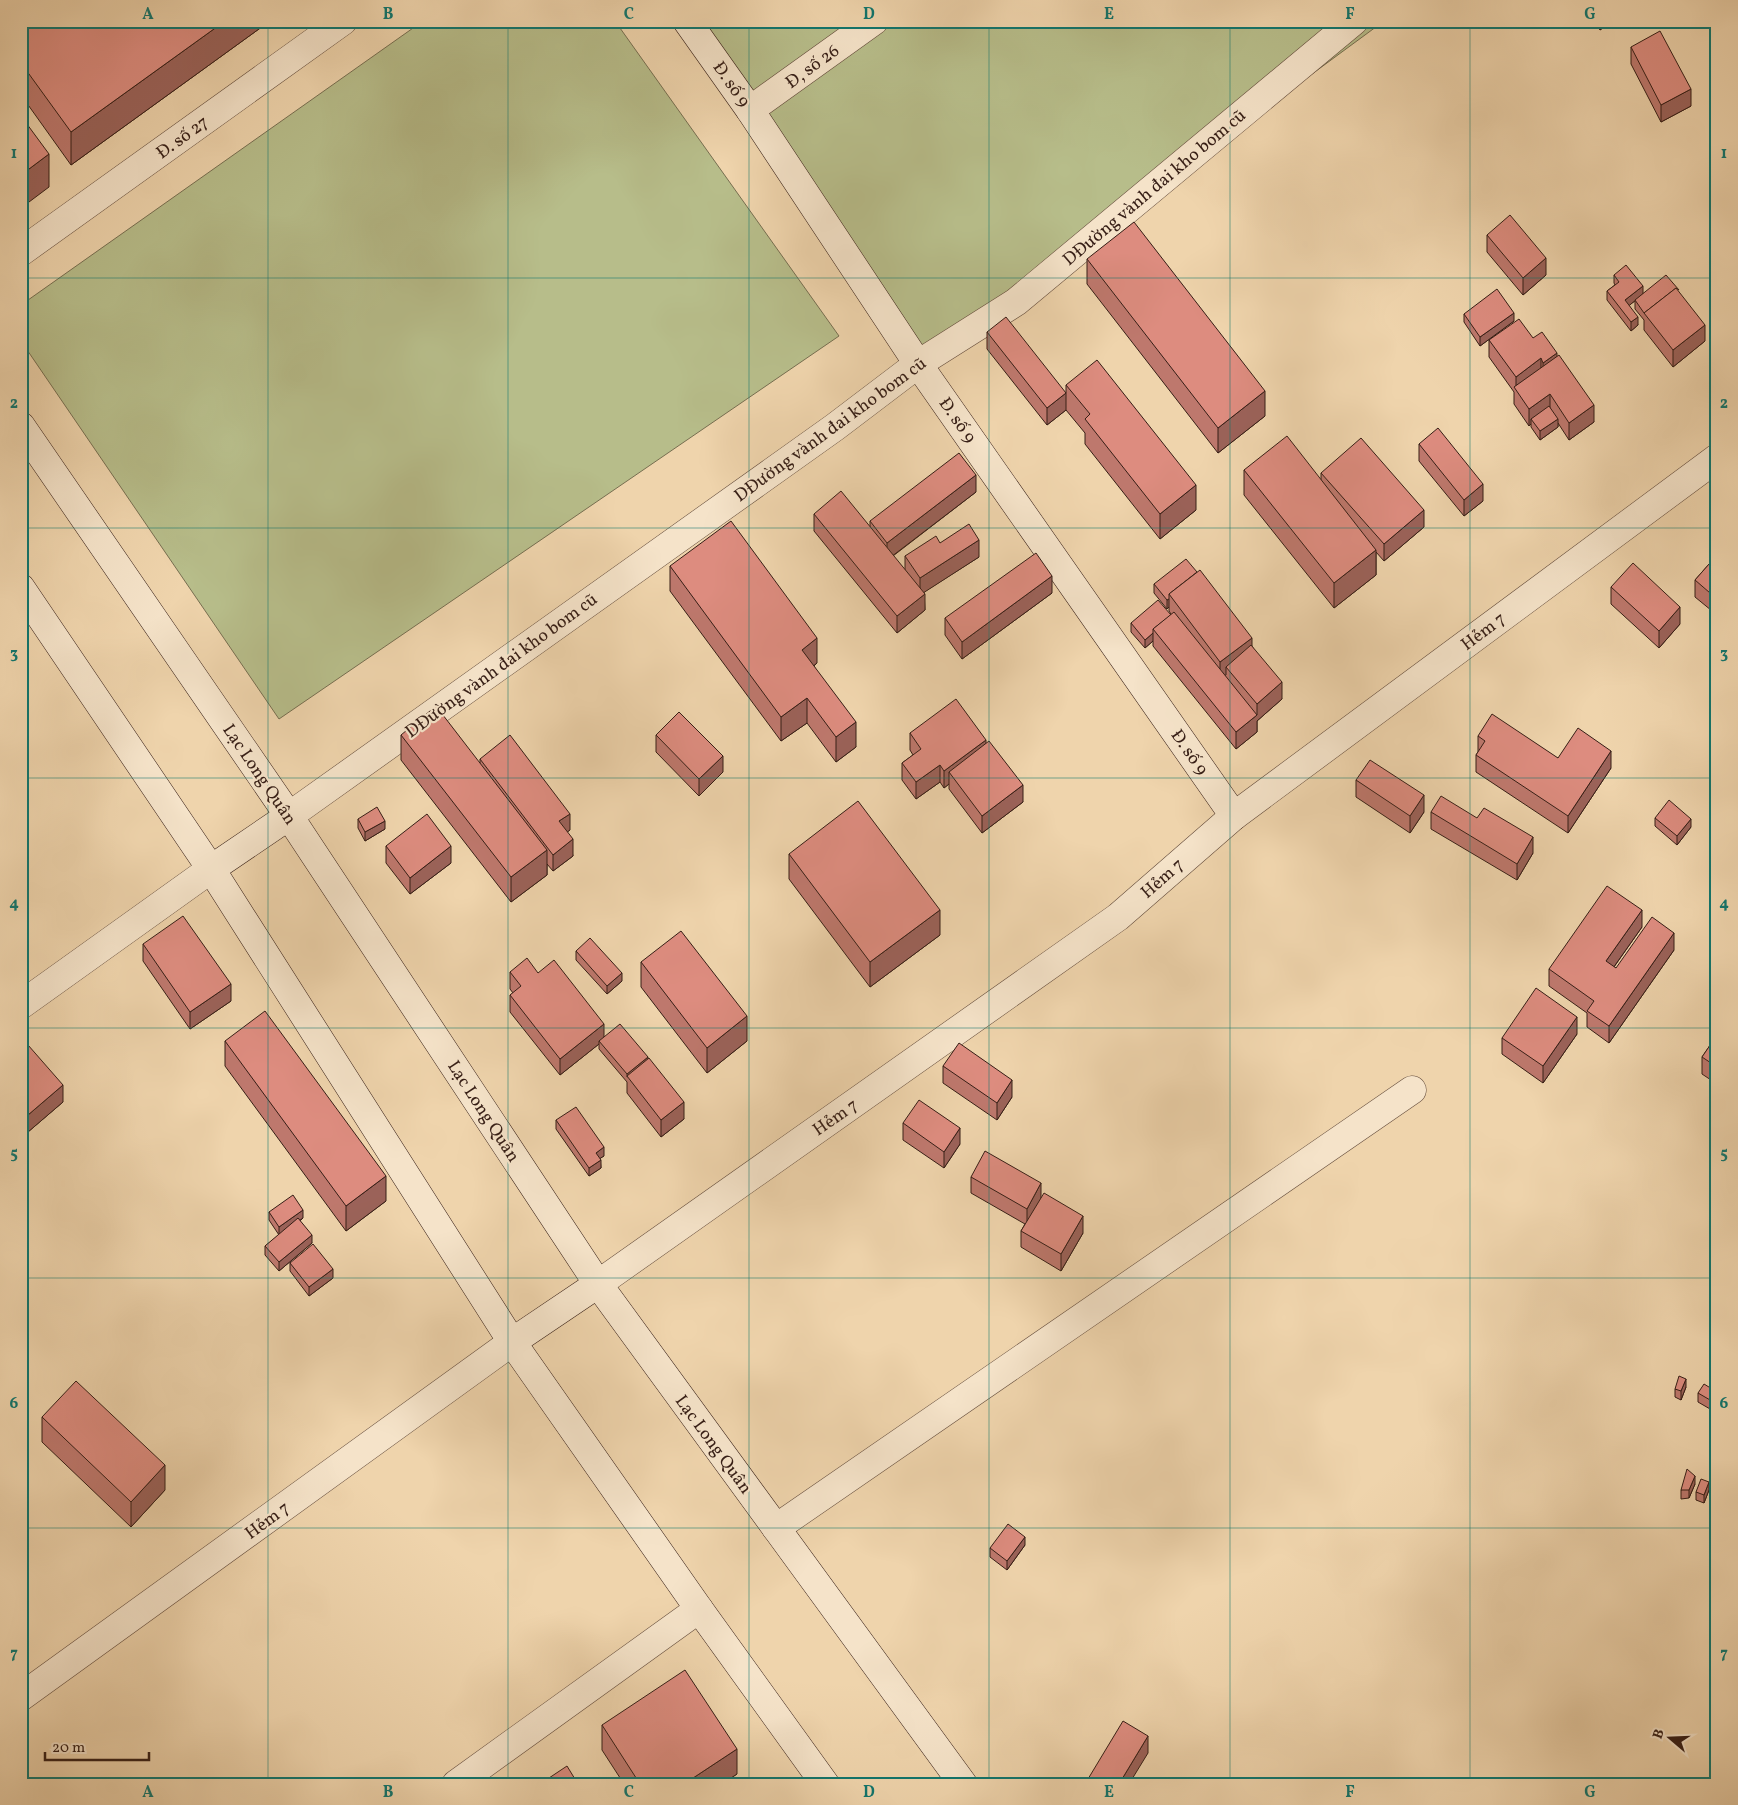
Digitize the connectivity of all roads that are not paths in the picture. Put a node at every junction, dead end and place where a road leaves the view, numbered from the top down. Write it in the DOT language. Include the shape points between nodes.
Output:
graph roads {
  1 [pos="343,21"];
  2 [pos="687,21"];
  3 [pos="874,21"];
  4 [pos="1354,21"];
  5 [pos="750,110"];
  6 [pos="21,252"];
  7 [pos="918,364"];
  8 [pos="21,426"];
  9 [pos="1717,458"];
  10 [pos="21,588"];
  11 [pos="290,816"];
  12 [pos="1234,816"];
  13 [pos="211,869"];
  14 [pos="21,1005"];
  15 [pos="1412,1090"];
  16 [pos="598,1284"];
  17 [pos="512,1342"];
  18 [pos="776,1528"];
  19 [pos="699,1609"];
  20 [pos="21,1697"];
  21 [pos="456,1784"];
  22 [pos="824,1784"];
  23 [pos="963,1784"];
  1 -- 6 [label="street, Đ. số 27"];
  2 -- 5 [label="street, Đ. số 9"];
  3 -- 5 [label="street, Đ, số 26"];
  4 -- 7 [label="street, DĐường vành đai kho bom cũ" via="1016,302"];
  5 -- 7 [label="street, Đ. số 9"];
  7 -- 11 [label="street, DĐường vành đai kho bom cũ" via="827,433"];
  7 -- 12 [label="street, Đ. số 9"];
  8 -- 11 [label="street, Lạc Long Quân"];
  9 -- 12 [label="street, Hẻm 7"];
  10 -- 13 [label="street"];
  11 -- 13 [label="street, DĐường vành đai kho bom cũ"];
  11 -- 16 [label="street, Lạc Long Quân"];
  12 -- 16 [label="street, Hẻm 7" via="1118,917"];
  13 -- 14 [label="street, DĐường vành đai kho bom cũ"];
  13 -- 17 [label="street"];
  15 -- 18 [label="street"];
  16 -- 17 [label="street, Hẻm 7"];
  16 -- 18 [label="street, Lạc Long Quân"];
  17 -- 19 [label="street"];
  17 -- 20 [label="street, Hẻm 7"];
  18 -- 23 [label="street, Lạc Long Quân"];
  19 -- 21 [label="street"];
  19 -- 22 [label="street"];
}
